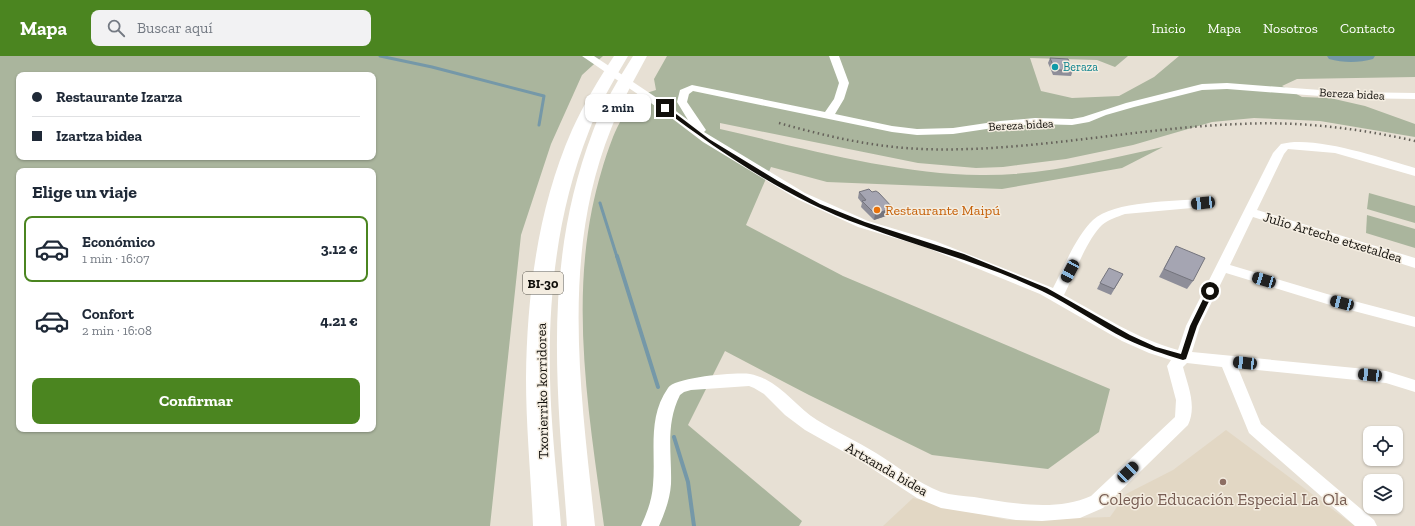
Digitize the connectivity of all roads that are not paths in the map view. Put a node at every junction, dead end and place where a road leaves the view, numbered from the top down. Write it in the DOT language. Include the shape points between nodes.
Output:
graph roads {
  1 [pos="586,56"];
  2 [pos="621,56"];
  3 [pos="640,56"];
  4 [pos="834,56"];
  5 [pos="1415,96"];
  6 [pos="830,115"];
  7 [pos="707,140"];
  8 [pos="1415,172"];
  9 [pos="1203,203"];
  10 [pos="1250,212"];
  11 [pos="1415,263"];
  12 [pos="1222,267"];
  13 [pos="1056,297"];
  14 [pos="1415,322"];
  15 [pos="1183,357"];
  16 [pos="1227,361"];
  17 [pos="1415,386"];
  18 [pos="547,526"];
  19 [pos="581,526"];
  20 [pos="650,526"];
  21 [pos="1368,526"];
  1 -- 7 [label="street" via="665,108"];
  2 -- 18 [label="highway, Txorierriko korridorea / BI-30" via="598,93 576,139 552,218 539,337 539,409"];
  3 -- 19 [label="highway, Txorierriko korridorea / BI-30" via="617,95 597,141 583,188 569,275 567,341 570,404"];
  4 -- 6 [label="street" via="844,83"];
  5 -- 6 [label="street, Bereza bidea" via="1347,95 1227,86 1202,87 1130,105 1085,120 1014,123 953,131 916,132 892,129"];
  6 -- 7 [label="street, Bereza bidea" via="692,88 684,92 682,102"];
  7 -- 13 [label="street" via="776,183 818,205 863,224 962,256 1045,290"];
  8 -- 10 [label="street, Julio Arteche etxetaldea" via="1355,154 1304,145 1285,146 1279,153"];
  9 -- 13 [label="street" via="1124,210 1108,215 1088,234"];
  10 -- 11 [label="street, Julio Arteche etxetaldea"];
  10 -- 12 [label="street, Julio Arteche etxetaldea"];
  12 -- 14 [label="street"];
  12 -- 15 [label="street, Julio Arteche etxetaldea" via="1193,326"];
  13 -- 15 [label="street" via="1128,337 1154,349"];
  15 -- 16 [label="street"];
  15 -- 20 [label="street, Artxanda bidea" via="1175,366 1184,403 1182,420 1097,502 1080,510 1059,512 1016,512 941,500 923,492 811,425 759,383 749,380 679,387 669,401 661,433 662,485 659,504"];
  16 -- 17 [label="street" via="1386,377"];
  16 -- 21 [label="street" via="1255,428"];
}
